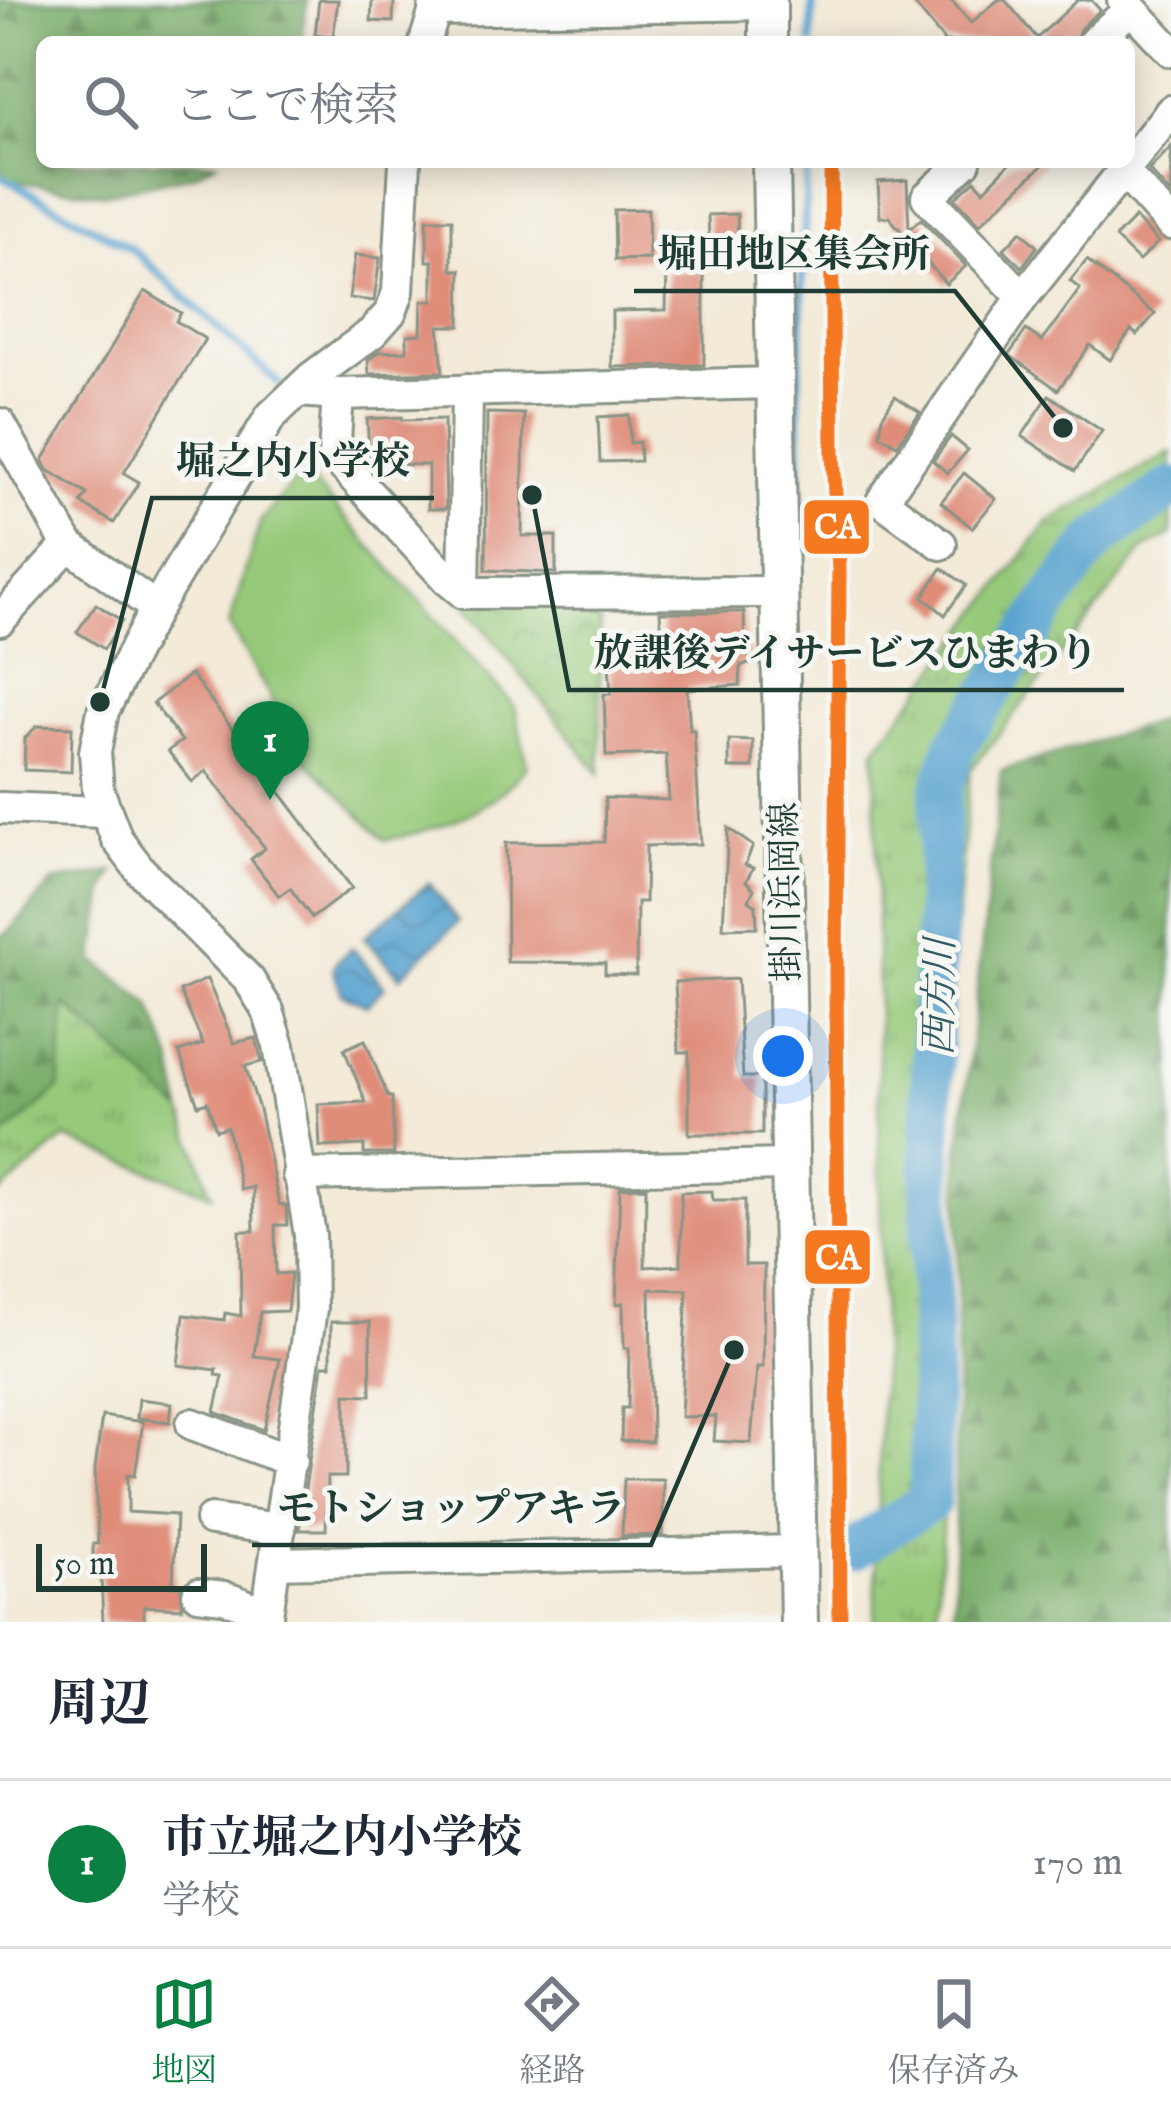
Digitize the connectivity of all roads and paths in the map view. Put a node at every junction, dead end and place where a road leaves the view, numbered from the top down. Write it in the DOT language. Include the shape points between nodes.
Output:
graph roads {
  1 [pos="768,2"];
  2 [pos="1126,4"];
  3 [pos="436,5"];
  4 [pos="427,36"];
  5 [pos="769,36"];
  6 [pos="1099,36"];
  7 [pos="1171,51"];
  8 [pos="1171,111"];
  9 [pos="1135,156"];
  10 [pos="405,168"];
  11 [pos="771,168"];
  12 [pos="958,168"];
  13 [pos="1125,168"];
  14 [pos="1123,171"];
  15 [pos="1171,224"];
  16 [pos="1023,297"];
  17 [pos="775,383"];
  18 [pos="299,391"];
  19 [pos="467,399"];
  20 [pos="337,401"];
  21 [pos="0,424"];
  22 [pos="68,544"];
  23 [pos="941,544"];
  24 [pos="779,592"];
  25 [pos="464,593"];
  26 [pos="156,608"];
  27 [pos="0,620"];
  28 [pos="0,808"];
  29 [pos="104,812"];
  30 [pos="790,1165"];
  31 [pos="298,1175"];
  32 [pos="192,1424"];
  33 [pos="291,1461"];
  34 [pos="211,1520"];
  35 [pos="280,1529"];
  36 [pos="798,1551"];
  37 [pos="275,1563"];
  38 [pos="198,1594"];
  39 [pos="267,1618"];
  40 [pos="799,1622"];
  1 -- 3 [label="street"];
  1 -- 5 [label="main road"];
  2 -- 6 [label="street"];
  2 -- 7 [label="street"];
  3 -- 4 [label="street"];
  8 -- 9 [label="street"];
  10 -- 18 [label="street" via="391,312"];
  11 -- 17 [label="main road, 掛川浜岡線"];
  12 -- 16 [label="street" via="927,197"];
  13 -- 14 [label="street"];
  14 -- 15 [label="street"];
  14 -- 16 [label="street"];
  16 -- 23 [label="street" via="882,501"];
  17 -- 19 [label="street"];
  17 -- 24 [label="main road, 掛川浜岡線"];
  18 -- 20 [label="street"];
  18 -- 26 [label="street" via="235,469"];
  19 -- 20 [label="street"];
  19 -- 25 [label="street"];
  20 -- 25 [label="street" via="334,456"];
  21 -- 22 [label="street"];
  22 -- 26 [label="street"];
  22 -- 27 [label="street"];
  24 -- 25 [label="street"];
  24 -- 30 [label="main road, 掛川浜岡線"];
  26 -- 29 [label="street" via="103,712 95,752"];
  28 -- 29 [label="street"];
  29 -- 31 [label="street" via="141,871 249,980 268,1011"];
  30 -- 31 [label="street"];
  30 -- 36 [label="main road, 掛川浜岡線"];
  31 -- 33 [label="street" via="310,1235 311,1309"];
  32 -- 33 [label="street"];
  33 -- 35 [label="street"];
  34 -- 35 [label="street"];
  35 -- 37 [label="street"];
  36 -- 37 [label="street"];
  36 -- 40 [label="main road, 掛川浜岡線"];
  37 -- 39 [label="street"];
  38 -- 39 [label="street"];
}
